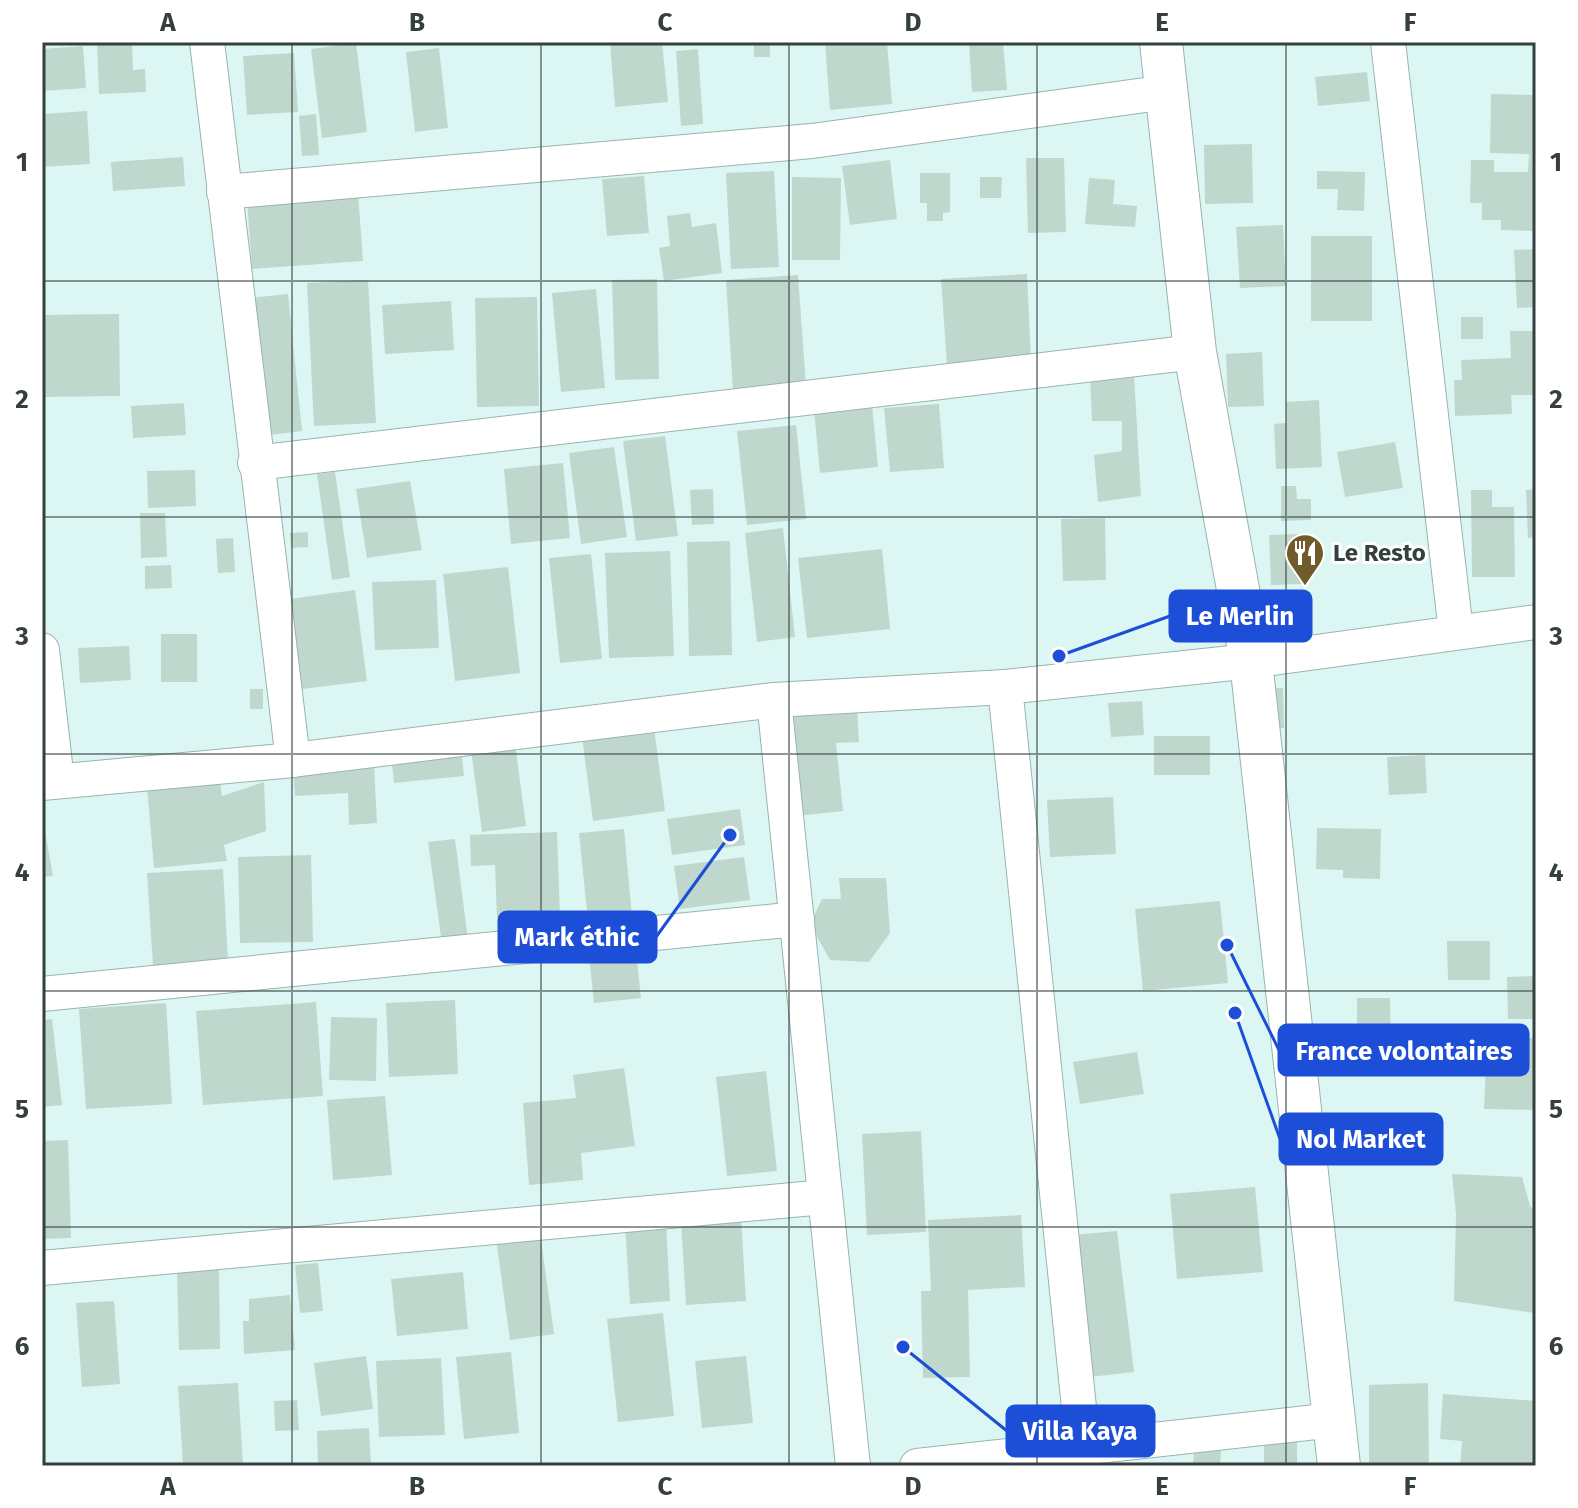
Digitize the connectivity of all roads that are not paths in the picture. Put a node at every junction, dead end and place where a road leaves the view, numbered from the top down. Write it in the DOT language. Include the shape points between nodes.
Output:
graph roads {
  1 [pos="207,42"];
  2 [pos="1161,42"];
  3 [pos="1388,42"];
  4 [pos="1167,92"];
  5 [pos="224,192"];
  6 [pos="1195,352"];
  7 [pos="255,463"];
  8 [pos="1536,622"];
  9 [pos="1456,632"];
  10 [pos="42,650"];
  11 [pos="1251,661"];
  12 [pos="1005,687"];
  13 [pos="774,700"];
  14 [pos="293,760"];
  15 [pos="49,782"];
  16 [pos="797,919"];
  17 [pos="42,994"];
  18 [pos="825,1197"];
  19 [pos="42,1268"];
  20 [pos="1334,1420"];
  21 [pos="1084,1457"];
  22 [pos="853,1466"];
  23 [pos="917,1466"];
  24 [pos="1339,1466"];
  1 -- 5 [label="street"];
  2 -- 4 [label="main road"];
  3 -- 9 [label="street"];
  4 -- 5 [label="street" via="812,141"];
  4 -- 6 [label="main road"];
  5 -- 7 [label="street"];
  6 -- 7 [label="street"];
  6 -- 11 [label="main road"];
  7 -- 14 [label="street"];
  8 -- 9 [label="street"];
  9 -- 11 [label="street"];
  10 -- 15 [label="street"];
  11 -- 12 [label="street"];
  11 -- 20 [label="main road"];
  12 -- 13 [label="street"];
  12 -- 21 [label="street"];
  13 -- 14 [label="street"];
  13 -- 16 [label="street"];
  14 -- 15 [label="street"];
  16 -- 17 [label="street"];
  16 -- 18 [label="street"];
  18 -- 19 [label="street"];
  18 -- 22 [label="street"];
  20 -- 21 [label="street"];
  20 -- 24 [label="main road"];
  21 -- 23 [label="street"];
}
